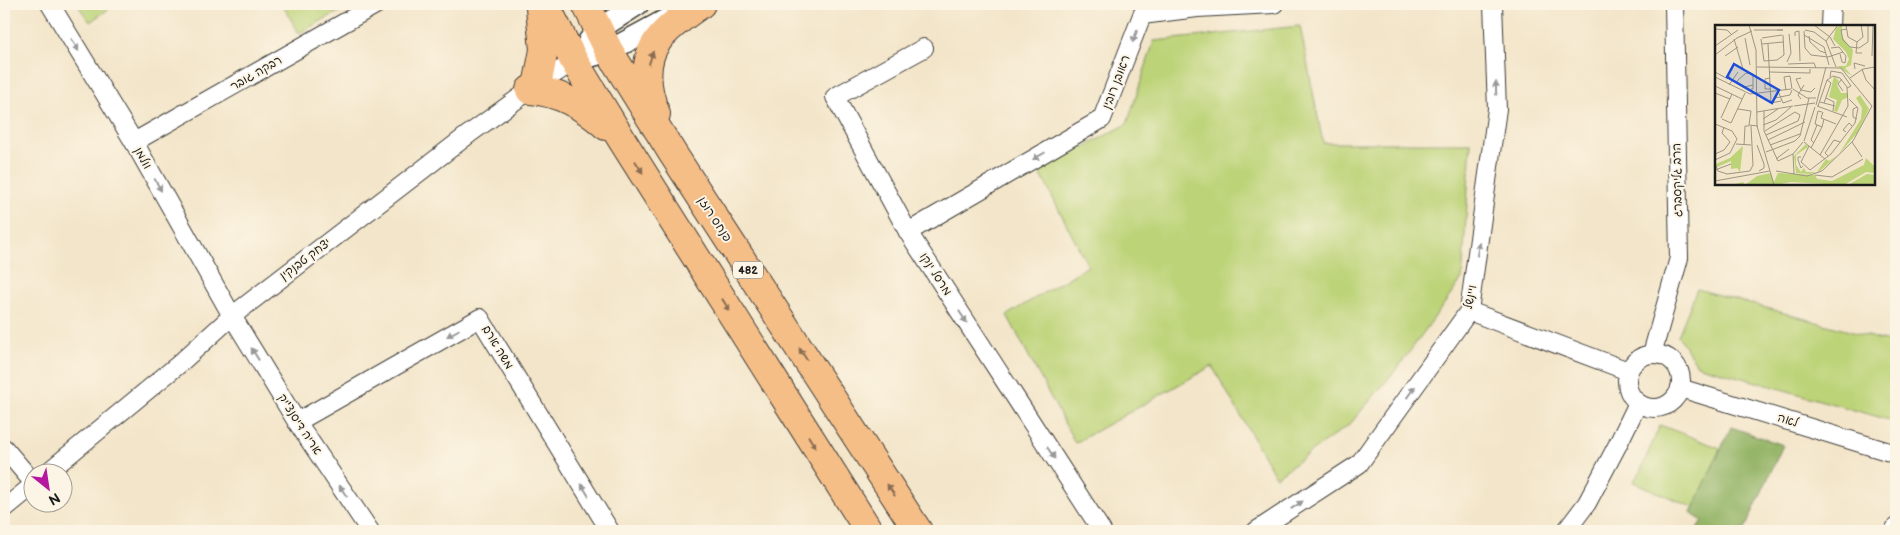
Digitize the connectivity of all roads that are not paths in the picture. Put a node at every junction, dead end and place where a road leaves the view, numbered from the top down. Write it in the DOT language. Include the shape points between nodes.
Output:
graph roads {
  1 [pos="50,4"];
  2 [pos="377,4"];
  3 [pos="539,4"];
  4 [pos="545,4"];
  5 [pos="586,4"];
  6 [pos="638,4"];
  7 [pos="695,4"];
  8 [pos="701,4"];
  9 [pos="1274,4"];
  10 [pos="1493,4"];
  11 [pos="1674,4"];
  12 [pos="1831,4"];
  13 [pos="1830,25"];
  14 [pos="604,40"];
  15 [pos="924,48"];
  16 [pos="574,61"];
  17 [pos="534,88"];
  18 [pos="622,140"];
  19 [pos="134,142"];
  20 [pos="673,154"];
  21 [pos="908,232"];
  22 [pos="1469,311"];
  23 [pos="232,316"];
  24 [pos="1652,354"];
  25 [pos="1628,371"];
  26 [pos="1680,388"];
  27 [pos="1638,403"];
  28 [pos="297,422"];
  29 [pos="4,448"];
  30 [pos="1896,454"];
  31 [pos="60,462"];
  32 [pos="22,469"];
  33 [pos="22,494"];
  34 [pos="4,509"];
  35 [pos="1896,527"];
  36 [pos="370,531"];
  37 [pos="610,531"];
  38 [pos="869,531"];
  39 [pos="918,531"];
  40 [pos="1102,531"];
  41 [pos="1256,531"];
  42 [pos="1566,531"];
  43 [pos="1894,531"];
  1 -- 19 [label="street, וולמן, one-way"];
  2 -- 19 [label="street, רבקה גובר"];
  3 -- 17 [label="main road" via="544,50"];
  4 -- 16 [label="main road"];
  5 -- 14 [label="main road, פנחס רוזן / 482"];
  6 -- 14 [label="street"];
  7 -- 14 [label="street"];
  20 -- 8 [label="main road, one-way" via="654,108 647,71 658,39"];
  9 -- 21 [label="street, ראובן רובין, one-way" via="1142,15 1102,119"];
  22 -- 10 [label="street, ויינשל, one-way" via="1497,108"];
  11 -- 24 [label="street, הרב גליקסברג" via="1679,258"];
  12 -- 13 [label="street"];
  14 -- 16 [label="street"];
  14 -- 20 [label="main road, פנחס רוזן / 482"];
  15 -- 21 [label="street, מרסל ינקו" via="835,97"];
  16 -- 17 [label="street, יצחק טבנקין"];
  16 -- 18 [label="main road"];
  17 -- 18 [label="main road" via="591,112"];
  17 -- 23 [label="street, יצחק טבנקין"];
  18 -- 38 [label="main road, one-way"];
  19 -- 23 [label="street, וולמן, one-way"];
  39 -- 20 [label="main road, פנחס רוזן / 482, one-way"];
  21 -- 40 [label="street, מרסל ינקו, one-way"];
  22 -- 25 [label="street"];
  41 -- 22 [label="street, ויינשל, one-way" via="1360,464"];
  28 -- 23 [label="street, אריה דיסנצ'יק, one-way"];
  23 -- 31 [label="street, יצחק טבנקין"];
  24 -- 25 [label="street" via="1638,359"];
  24 -- 26 [label="street" via="1675,363 1681,379"];
  25 -- 27 [label="street" via="1629,392"];
  26 -- 27 [label="street" via="1666,406 1651,408"];
  26 -- 30 [label="street, לאה"];
  27 -- 42 [label="street" via="1587,503"];
  36 -- 28 [label="street, אריה דיסנצ'יק, one-way"];
  37 -- 28 [label="street, משה ארם, one-way" via="480,318"];
  29 -- 32 [label="street"];
  33 -- 34 [label="street"];
  35 -- 43 [label="street"];
}
